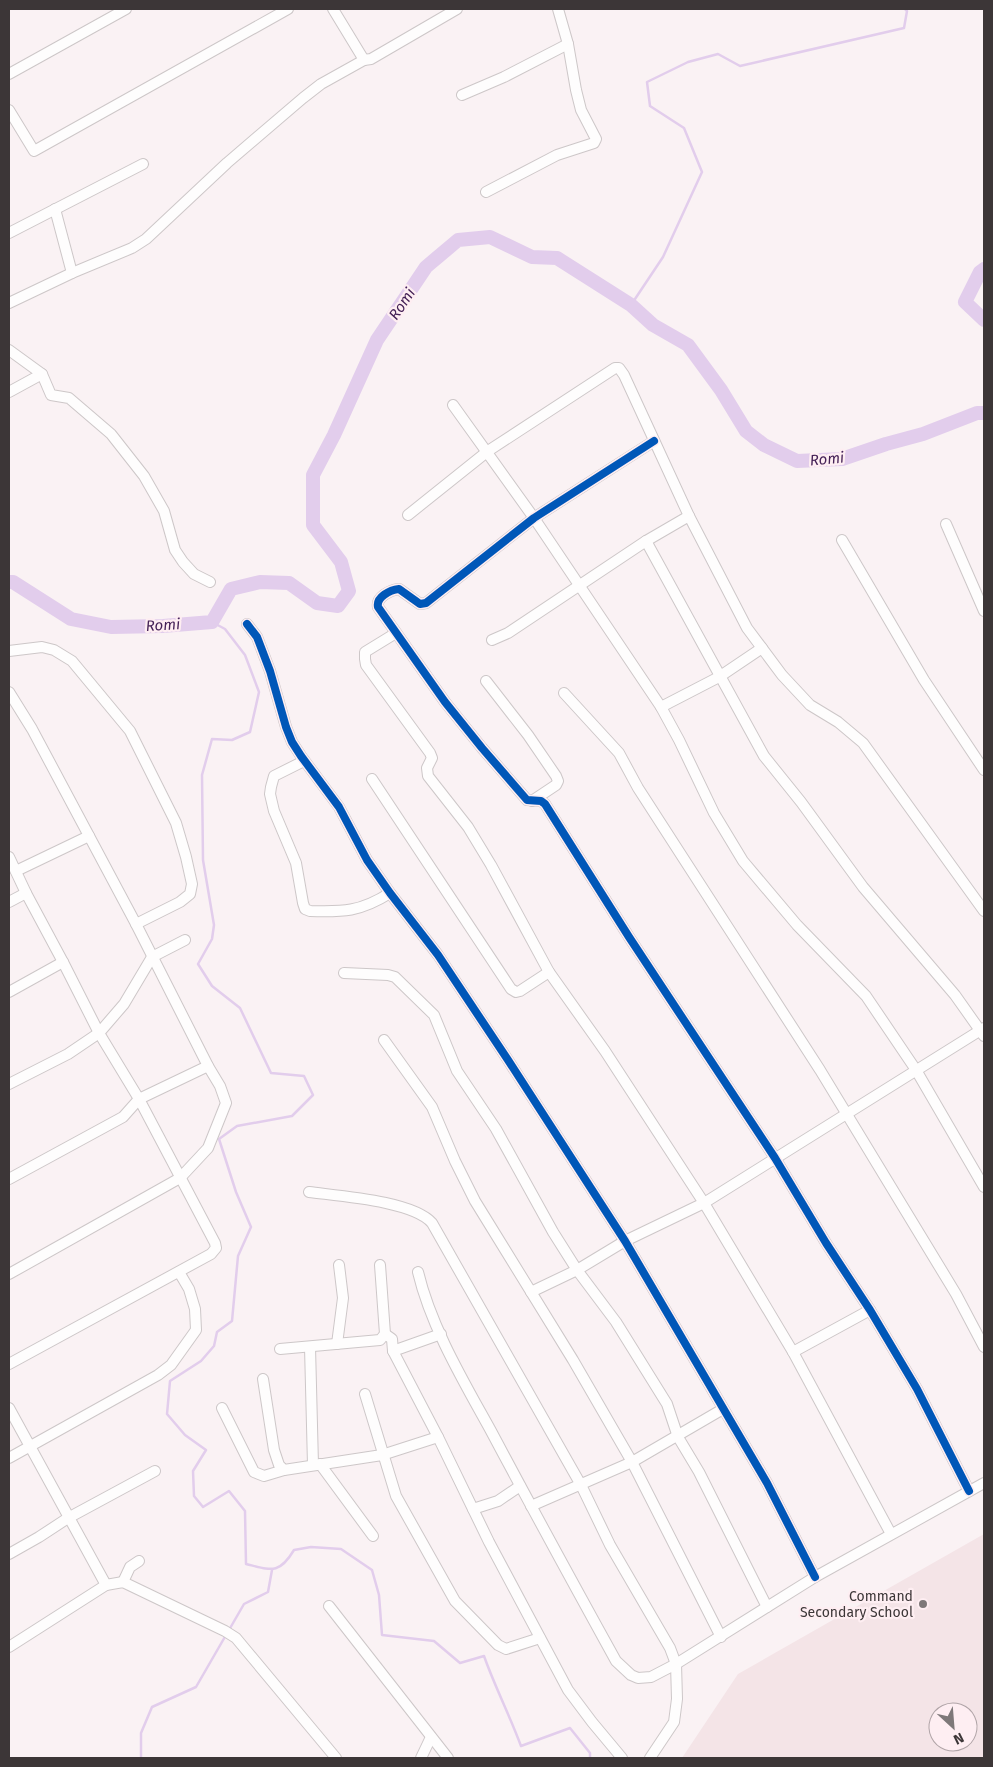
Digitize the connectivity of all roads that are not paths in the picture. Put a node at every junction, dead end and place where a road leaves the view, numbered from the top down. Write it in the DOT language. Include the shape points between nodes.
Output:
graph roads {
  1 [pos="126,9"];
  2 [pos="288,9"];
  3 [pos="333,9"];
  4 [pos="457,9"];
  5 [pos="558,9"];
  6 [pos="568,44"];
  7 [pos="364,60"];
  8 [pos="9,74"];
  9 [pos="462,95"];
  10 [pos="9,110"];
  11 [pos="143,164"];
  12 [pos="486,192"];
  13 [pos="56,209"];
  14 [pos="9,234"];
  15 [pos="72,273"];
  16 [pos="9,303"];
  17 [pos="9,350"];
  18 [pos="42,374"];
  19 [pos="9,392"];
  20 [pos="453,405"];
  21 [pos="654,441"];
  22 [pos="488,451"];
  23 [pos="408,515"];
  24 [pos="689,516"];
  25 [pos="534,518"];
  26 [pos="946,524"];
  27 [pos="842,540"];
  28 [pos="646,541"];
  29 [pos="210,582"];
  30 [pos="578,586"];
  31 [pos="984,611"];
  32 [pos="247,624"];
  33 [pos="396,632"];
  34 [pos="492,640"];
  35 [pos="762,648"];
  36 [pos="9,651"];
  37 [pos="719,677"];
  38 [pos="486,680"];
  39 [pos="9,692"];
  40 [pos="564,693"];
  41 [pos="661,707"];
  42 [pos="304,761"];
  43 [pos="984,770"];
  44 [pos="372,779"];
  45 [pos="532,801"];
  46 [pos="89,836"];
  47 [pos="9,857"];
  48 [pos="16,871"];
  49 [pos="26,893"];
  50 [pos="390,893"];
  51 [pos="9,902"];
  52 [pos="984,911"];
  53 [pos="136,924"];
  54 [pos="185,940"];
  55 [pos="152,957"];
  56 [pos="64,962"];
  57 [pos="549,972"];
  58 [pos="344,973"];
  59 [pos="9,992"];
  60 [pos="983,1031"];
  61 [pos="99,1033"];
  62 [pos="384,1040"];
  63 [pos="208,1066"];
  64 [pos="916,1070"];
  65 [pos="9,1084"];
  66 [pos="139,1099"];
  67 [pos="846,1113"];
  68 [pos="775,1158"];
  69 [pos="180,1178"];
  70 [pos="9,1179"];
  71 [pos="984,1187"];
  72 [pos="309,1192"];
  73 [pos="704,1203"];
  74 [pos="625,1241"];
  75 [pos="340,1265"];
  76 [pos="380,1265"];
  77 [pos="577,1270"];
  78 [pos="179,1272"];
  79 [pos="418,1272"];
  80 [pos="9,1274"];
  81 [pos="531,1292"];
  82 [pos="870,1310"];
  83 [pos="386,1334"];
  84 [pos="441,1334"];
  85 [pos="337,1344"];
  86 [pos="310,1347"];
  87 [pos="984,1347"];
  88 [pos="280,1349"];
  89 [pos="393,1351"];
  90 [pos="793,1352"];
  91 [pos="9,1364"];
  92 [pos="263,1379"];
  93 [pos="364,1394"];
  94 [pos="9,1408"];
  95 [pos="222,1408"];
  96 [pos="724,1409"];
  97 [pos="438,1437"];
  98 [pos="678,1437"];
  99 [pos="29,1446"];
  100 [pos="382,1454"];
  101 [pos="9,1458"];
  102 [pos="632,1462"];
  103 [pos="317,1465"];
  104 [pos="284,1470"];
  105 [pos="155,1471"];
  106 [pos="984,1483"];
  107 [pos="581,1484"];
  108 [pos="520,1486"];
  109 [pos="969,1491"];
  110 [pos="531,1506"];
  111 [pos="473,1508"];
  112 [pos="68,1518"];
  113 [pos="891,1534"];
  114 [pos="373,1536"];
  115 [pos="9,1554"];
  116 [pos="139,1561"];
  117 [pos="815,1577"];
  118 [pos="123,1582"];
  119 [pos="106,1585"];
  120 [pos="329,1606"];
  121 [pos="767,1607"];
  122 [pos="720,1637"];
  123 [pos="540,1638"];
  124 [pos="9,1647"];
  125 [pos="676,1664"];
  126 [pos="431,1737"];
  127 [pos="336,1758"];
  128 [pos="421,1758"];
  129 [pos="448,1758"];
  130 [pos="622,1758"];
  131 [pos="650,1758"];
  1 -- 8 [label="street"];
  2 -- 10 [label="street" via="34,151"];
  3 -- 7 [label="street"];
  4 -- 7 [label="street"];
  5 -- 6 [label="street"];
  6 -- 9 [label="street"];
  6 -- 12 [label="street" via="581,110 596,139 594,143 557,155"];
  7 -- 15 [label="street" via="303,98 146,239"];
  11 -- 13 [label="street"];
  13 -- 14 [label="street"];
  13 -- 15 [label="street"];
  15 -- 16 [label="street"];
  17 -- 18 [label="street"];
  18 -- 19 [label="street"];
  18 -- 29 [label="street" via="51,395 69,398 111,434 144,476 164,511 175,550 183,562 194,574"];
  20 -- 22 [label="street"];
  21 -- 22 [label="street" via="624,375 615,368"];
  21 -- 24 [label="street"];
  21 -- 25 [label="street"];
  22 -- 23 [label="street"];
  22 -- 25 [label="street"];
  24 -- 28 [label="street"];
  24 -- 35 [label="street" via="747,628"];
  25 -- 30 [label="street"];
  25 -- 33 [label="street" via="426,603 420,604 399,589 379,599 378,607"];
  26 -- 31 [label="street"];
  27 -- 43 [label="street" via="924,680"];
  28 -- 30 [label="street"];
  28 -- 37 [label="street"];
  30 -- 34 [label="street" via="508,633"];
  30 -- 41 [label="street"];
  32 -- 42 [label="street" via="257,637 286,727"];
  33 -- 45 [label="street" via="482,748 527,800"];
  33 -- 57 [label="street" via="365,652 366,665 430,753 428,776 491,865"];
  35 -- 37 [label="street"];
  35 -- 52 [label="street" via="810,705 838,722 863,744"];
  36 -- 53 [label="street" via="42,647 72,661 130,731 176,823 192,884 190,894"];
  37 -- 41 [label="street"];
  37 -- 60 [label="street" via="764,756 863,887"];
  38 -- 45 [label="street" via="558,781"];
  39 -- 46 [label="street"];
  40 -- 67 [label="street" via="619,753 638,788"];
  41 -- 64 [label="street" via="714,813 743,861 797,926 866,996"];
  42 -- 50 [label="street" via="339,807 367,860"];
  42 -- 50 [label="street" via="274,776 270,794 296,863 305,909 339,912 362,908"];
  44 -- 57 [label="street" via="511,989 520,991"];
  45 -- 68 [label="street" via="545,804"];
  46 -- 48 [label="street"];
  46 -- 53 [label="street"];
  47 -- 48 [label="street"];
  48 -- 49 [label="street"];
  49 -- 51 [label="street"];
  49 -- 56 [label="street"];
  50 -- 74 [label="street" via="443,962"];
  53 -- 55 [label="street"];
  54 -- 55 [label="street"];
  55 -- 61 [label="street" via="124,1004"];
  55 -- 63 [label="street"];
  56 -- 59 [label="street"];
  56 -- 61 [label="street"];
  57 -- 73 [label="street"];
  58 -- 77 [label="street" via="395,977 434,1015 457,1072 496,1129"];
  60 -- 64 [label="street"];
  61 -- 65 [label="street" via="68,1054"];
  61 -- 66 [label="street"];
  62 -- 81 [label="street" via="432,1107 475,1201"];
  63 -- 66 [label="street"];
  63 -- 69 [label="street" via="226,1103 208,1148"];
  64 -- 67 [label="street"];
  64 -- 71 [label="street"];
  66 -- 69 [label="street"];
  66 -- 70 [label="street" via="123,1117"];
  67 -- 68 [label="street"];
  67 -- 87 [label="street" via="956,1294"];
  68 -- 73 [label="street"];
  68 -- 82 [label="street"];
  69 -- 78 [label="street" via="216,1248"];
  69 -- 80 [label="street"];
  72 -- 107 [label="street" via="388,1204 426,1216"];
  73 -- 74 [label="street"];
  73 -- 90 [label="street"];
  74 -- 77 [label="street"];
  74 -- 96 [label="street"];
  75 -- 85 [label="street" via="343,1298"];
  76 -- 83 [label="street"];
  77 -- 81 [label="street"];
  77 -- 98 [label="street" via="616,1322 667,1404"];
  78 -- 91 [label="street"];
  78 -- 99 [label="street" via="195,1310 196,1330 171,1365"];
  79 -- 84 [label="street" via="423,1293"];
  81 -- 102 [label="street"];
  82 -- 90 [label="street"];
  82 -- 109 [label="street" via="917,1389"];
  83 -- 85 [label="street" via="380,1340"];
  83 -- 89 [label="street" via="392,1339"];
  84 -- 89 [label="street"];
  84 -- 108 [label="street"];
  85 -- 86 [label="street"];
  86 -- 88 [label="street"];
  86 -- 103 [label="street"];
  89 -- 97 [label="street"];
  90 -- 113 [label="street"];
  92 -- 104 [label="street" via="274,1450"];
  93 -- 100 [label="street"];
  94 -- 99 [label="street"];
  95 -- 104 [label="street" via="254,1472 264,1476"];
  96 -- 98 [label="street"];
  96 -- 117 [label="street" via="767,1483"];
  97 -- 100 [label="street"];
  97 -- 111 [label="street"];
  98 -- 102 [label="street"];
  98 -- 121 [label="street"];
  99 -- 101 [label="street"];
  99 -- 112 [label="street"];
  100 -- 103 [label="street"];
  100 -- 123 [label="street" via="396,1496 456,1601 498,1645 506,1649"];
  102 -- 107 [label="street"];
  102 -- 122 [label="street"];
  103 -- 104 [label="street"];
  103 -- 114 [label="street"];
  105 -- 112 [label="street"];
  106 -- 109 [label="street"];
  107 -- 110 [label="street"];
  107 -- 125 [label="street"];
  108 -- 110 [label="street"];
  108 -- 111 [label="street" via="498,1501"];
  109 -- 113 [label="street"];
  110 -- 125 [label="street" via="616,1661 638,1678 651,1678"];
  111 -- 123 [label="street"];
  112 -- 115 [label="street"];
  112 -- 119 [label="street"];
  113 -- 117 [label="street"];
  116 -- 118 [label="street" via="130,1567"];
  117 -- 121 [label="street"];
  118 -- 119 [label="street"];
  118 -- 127 [label="street" via="236,1638"];
  119 -- 124 [label="street"];
  120 -- 126 [label="street"];
  121 -- 122 [label="street"];
  122 -- 125 [label="street"];
  123 -- 130 [label="street" via="568,1690"];
  125 -- 131 [label="street" via="674,1722"];
  126 -- 128 [label="street"];
  126 -- 129 [label="street"];
}
